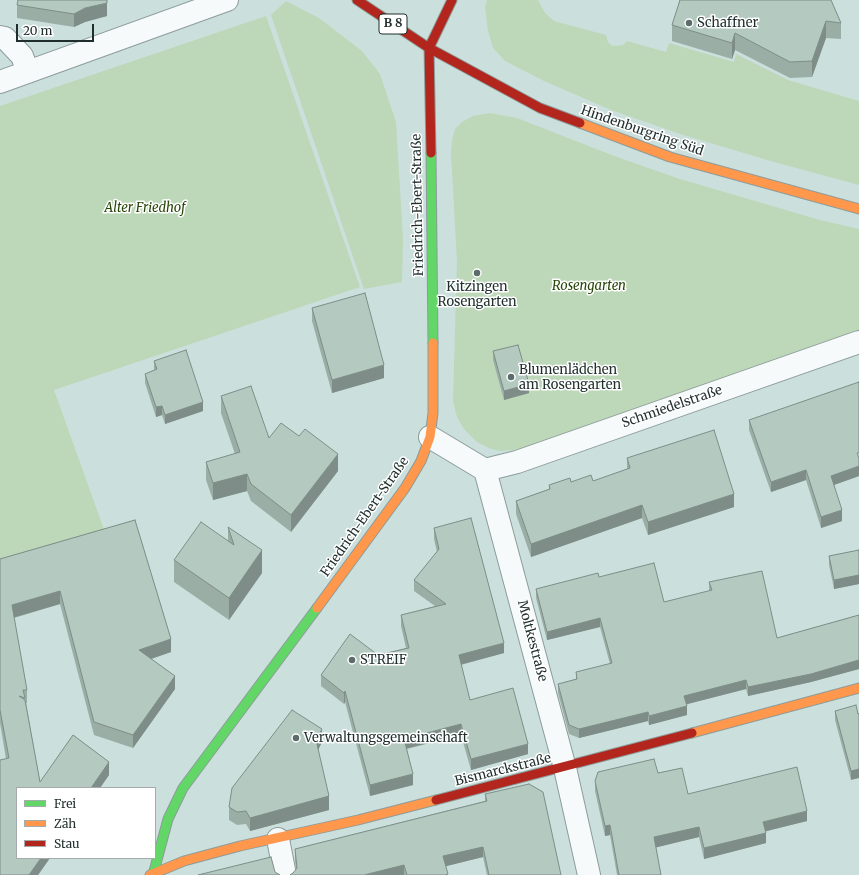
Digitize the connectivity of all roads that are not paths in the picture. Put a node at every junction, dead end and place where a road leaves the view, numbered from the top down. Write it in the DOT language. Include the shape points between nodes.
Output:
graph roads {
  1 [pos="227,0"];
  2 [pos="357,0"];
  3 [pos="452,0"];
  4 [pos="0,37"];
  5 [pos="429,48"];
  6 [pos="28,72"];
  7 [pos="0,82"];
  8 [pos="859,209"];
  9 [pos="859,342"];
  10 [pos="430,437"];
  11 [pos="485,470"];
  12 [pos="859,688"];
  13 [pos="565,768"];
  14 [pos="278,839"];
  15 [pos="152,874"];
  16 [pos="285,875"];
  17 [pos="589,875"];
  1 -- 6 [label="street"];
  2 -- 5 [label="street, B 8"];
  3 -- 5 [label="street"];
  4 -- 6 [label="street" via="5,38 22,56"];
  5 -- 8 [label="street, Hindenburgring Süd" via="540,108 670,157"];
  5 -- 10 [label="street, Friedrich-Ebert-Straße" via="433,296 433,413"];
  6 -- 7 [label="street"];
  9 -- 11 [label="street, Schmiedelstraße" via="517,462"];
  10 -- 11 [label="street"];
  10 -- 15 [label="street, Friedrich-Ebert-Straße" via="421,461 405,488 182,788 168,819"];
  11 -- 13 [label="street, Moltkestraße"];
  12 -- 13 [label="street, Bismarckstraße"];
  13 -- 14 [label="street, Bismarckstraße"];
  13 -- 17 [label="street, Moltkestraße"];
  14 -- 15 [label="street, Bismarckstraße" via="184,861"];
  14 -- 16 [label="street"];
}
